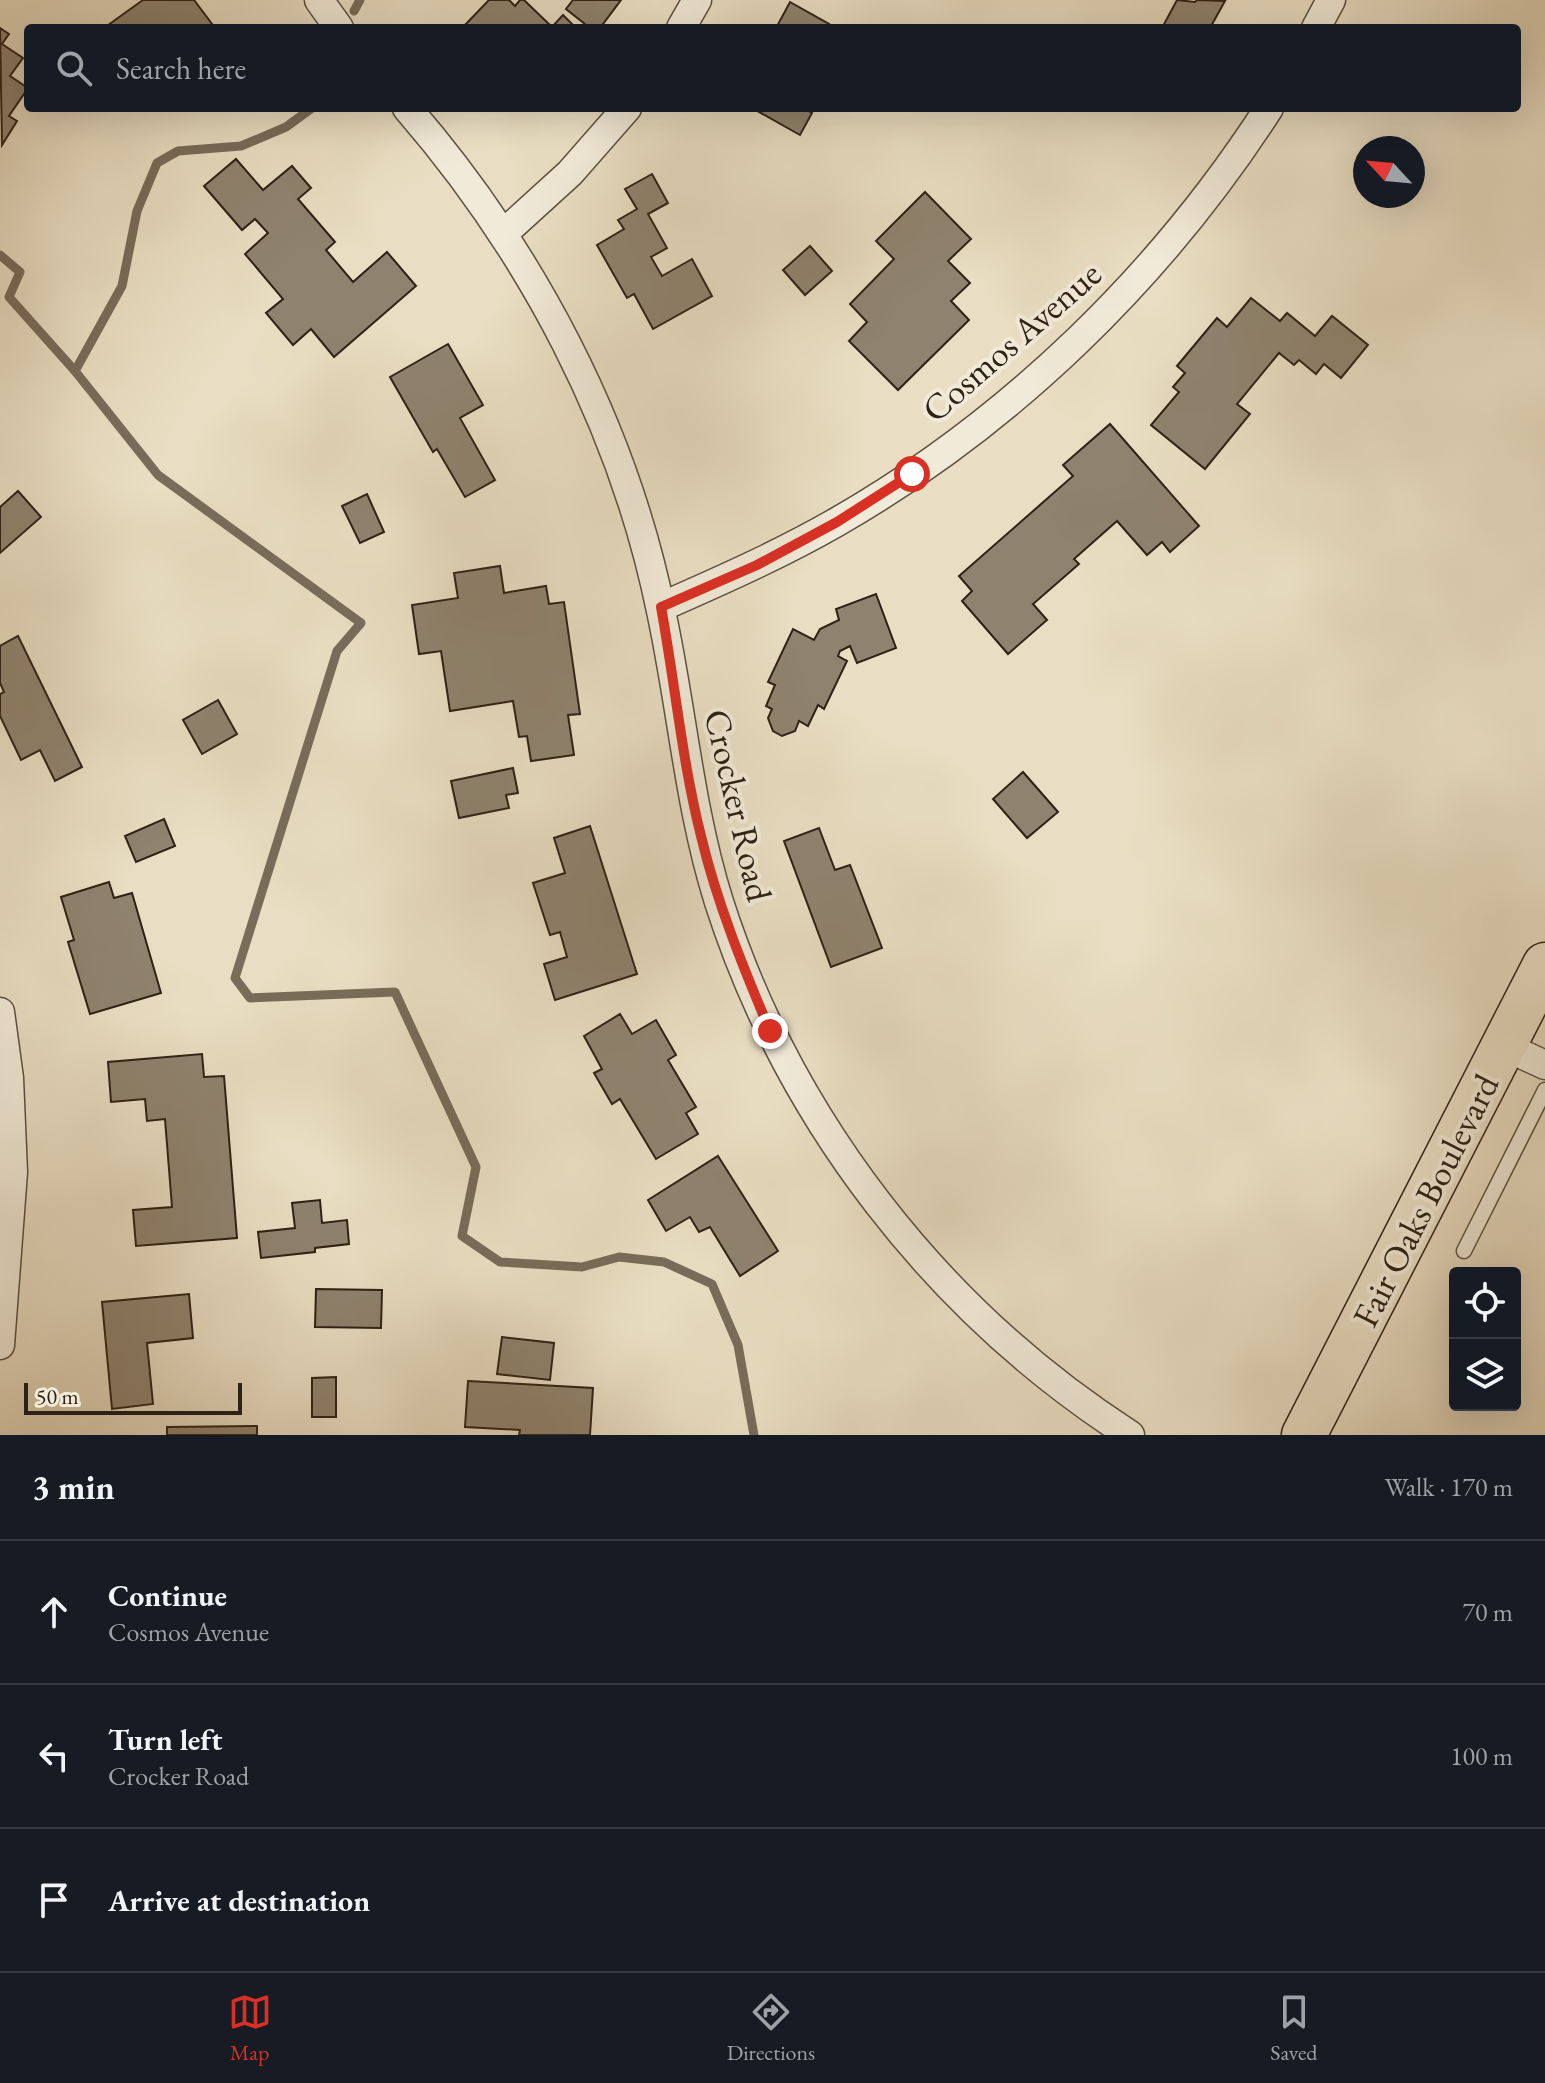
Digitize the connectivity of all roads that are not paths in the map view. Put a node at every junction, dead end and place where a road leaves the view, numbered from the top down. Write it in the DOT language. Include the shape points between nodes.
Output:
graph roads {
  1 [pos="319,0"];
  2 [pos="1331,0"];
  3 [pos="696,1"];
  4 [pos="336,24"];
  5 [pos="683,24"];
  6 [pos="1318,24"];
  7 [pos="410,112"];
  8 [pos="623,112"];
  9 [pos="1266,112"];
  10 [pos="503,234"];
  11 [pos="661,607"];
  12 [pos="1545,965"];
  13 [pos="0,1012"];
  14 [pos="1504,1046"];
  15 [pos="1545,1065"];
  16 [pos="1545,1090"];
  17 [pos="1464,1251"];
  18 [pos="0,1345"];
  19 [pos="1130,1435"];
  20 [pos="1304,1435"];
  1 -- 4 [label="street"];
  2 -- 6 [label="street"];
  3 -- 5 [label="street"];
  7 -- 10 [label="street, Crocker Road"];
  8 -- 10 [label="street" via="570,173"];
  9 -- 11 [label="street, Cosmos Avenue" via="1177,235 1117,301 985,421 837,522"];
  10 -- 11 [label="street, Crocker Road" via="559,327 592,397 626,485"];
  11 -- 19 [label="street, Crocker Road" via="686,768 719,902 770,1031 820,1122 859,1180 934,1271 1050,1379"];
  12 -- 14 [label="main road, Fair Oaks Boulevard"];
  13 -- 18 [label="street" via="13,1172"];
  14 -- 15 [label="street"];
  14 -- 20 [label="main road, Fair Oaks Boulevard"];
  16 -- 17 [label="lane"];
}
